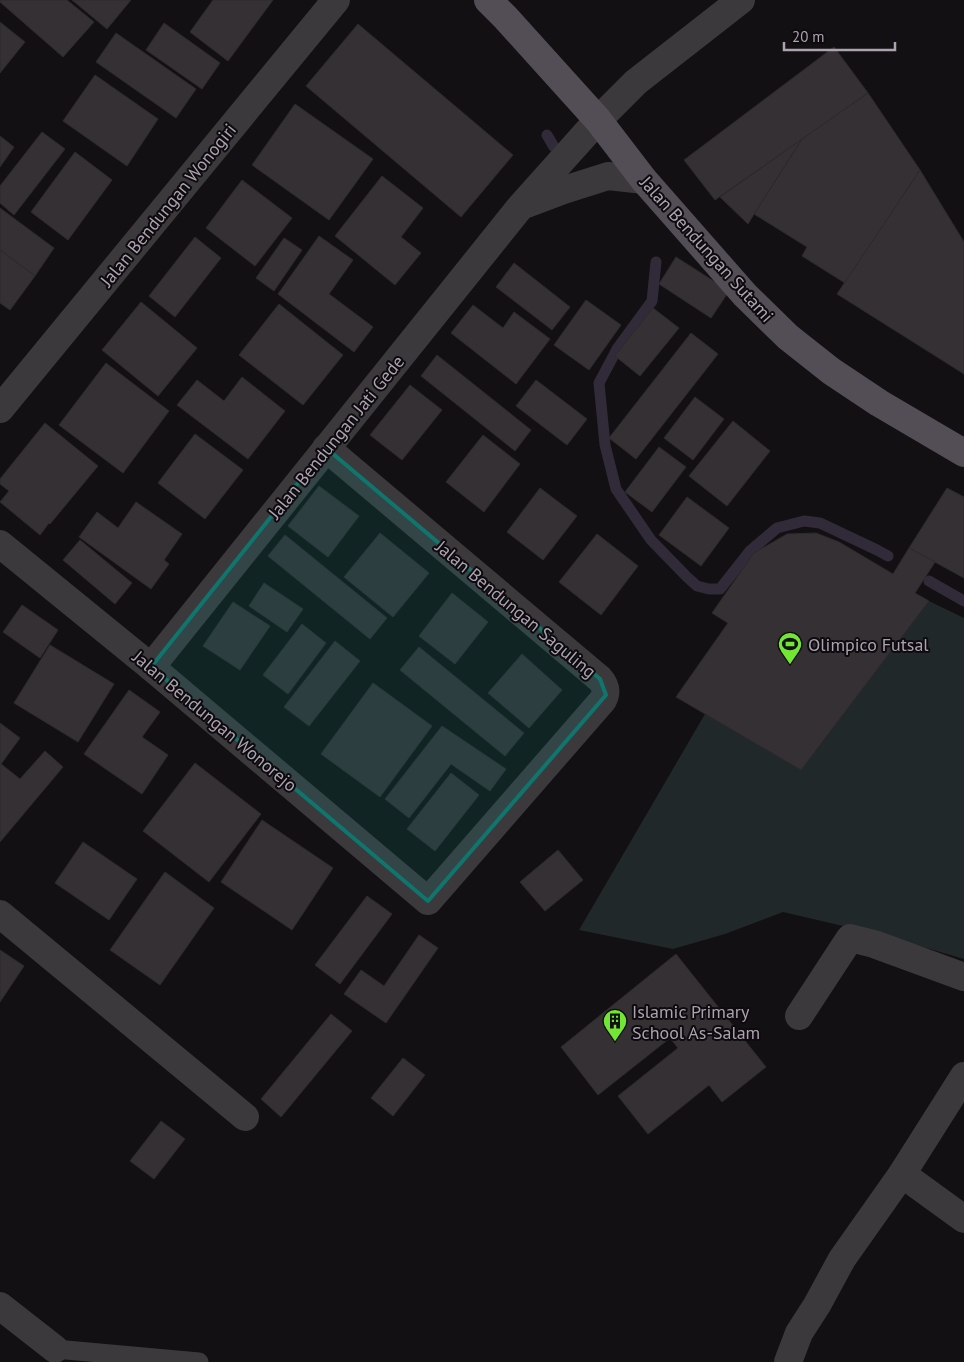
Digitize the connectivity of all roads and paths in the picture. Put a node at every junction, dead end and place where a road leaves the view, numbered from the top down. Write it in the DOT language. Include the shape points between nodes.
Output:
graph roads {
  1 [pos="336,0"];
  2 [pos="488,0"];
  3 [pos="741,0"];
  4 [pos="598,120"];
  5 [pos="644,180"];
  6 [pos="521,206"];
  7 [pos="0,410"];
  8 [pos="326,448"];
  9 [pos="964,454"];
  10 [pos="0,544"];
  11 [pos="151,667"];
  12 [pos="428,901"];
  13 [pos="0,914"];
  14 [pos="964,977"];
  15 [pos="799,1016"];
  16 [pos="964,1076"];
  17 [pos="245,1117"];
  18 [pos="902,1174"];
  19 [pos="964,1218"];
  20 [pos="0,1306"];
  21 [pos="55,1349"];
  22 [pos="191,1362"];
  23 [pos="788,1362"];
  1 -- 7 [label="street, Jalan Bendungan Wonogiri"];
  2 -- 4 [label="main road, Jalan Bendungan Sutami"];
  3 -- 4 [label="street, Jalan Bendungan Jati Gede" via="636,82"];
  4 -- 5 [label="main road, Jalan Bendungan Sutami"];
  4 -- 6 [label="street, Jalan Bendungan Jati Gede"];
  5 -- 6 [label="street" via="608,176"];
  5 -- 9 [label="main road, Jalan Bendungan Sutami" via="745,295 788,337 879,403"];
  6 -- 8 [label="street, Jalan Bendungan Jati Gede"];
  8 -- 11 [label="street, Jalan Bendungan Jati Gede"];
  8 -- 12 [label="street, Jalan Bendungan Saguling" via="600,679 606,690 603,700"];
  10 -- 11 [label="street, Jalan Bendungan Wonorejo"];
  11 -- 12 [label="street, Jalan Bendungan Wonorejo"];
  13 -- 17 [label="street"];
  14 -- 15 [label="street" via="850,938"];
  16 -- 18 [label="street"];
  18 -- 19 [label="street"];
  18 -- 23 [label="street" via="842,1259 799,1333"];
  20 -- 21 [label="street"];
  21 -- 22 [label="lane"];
}
